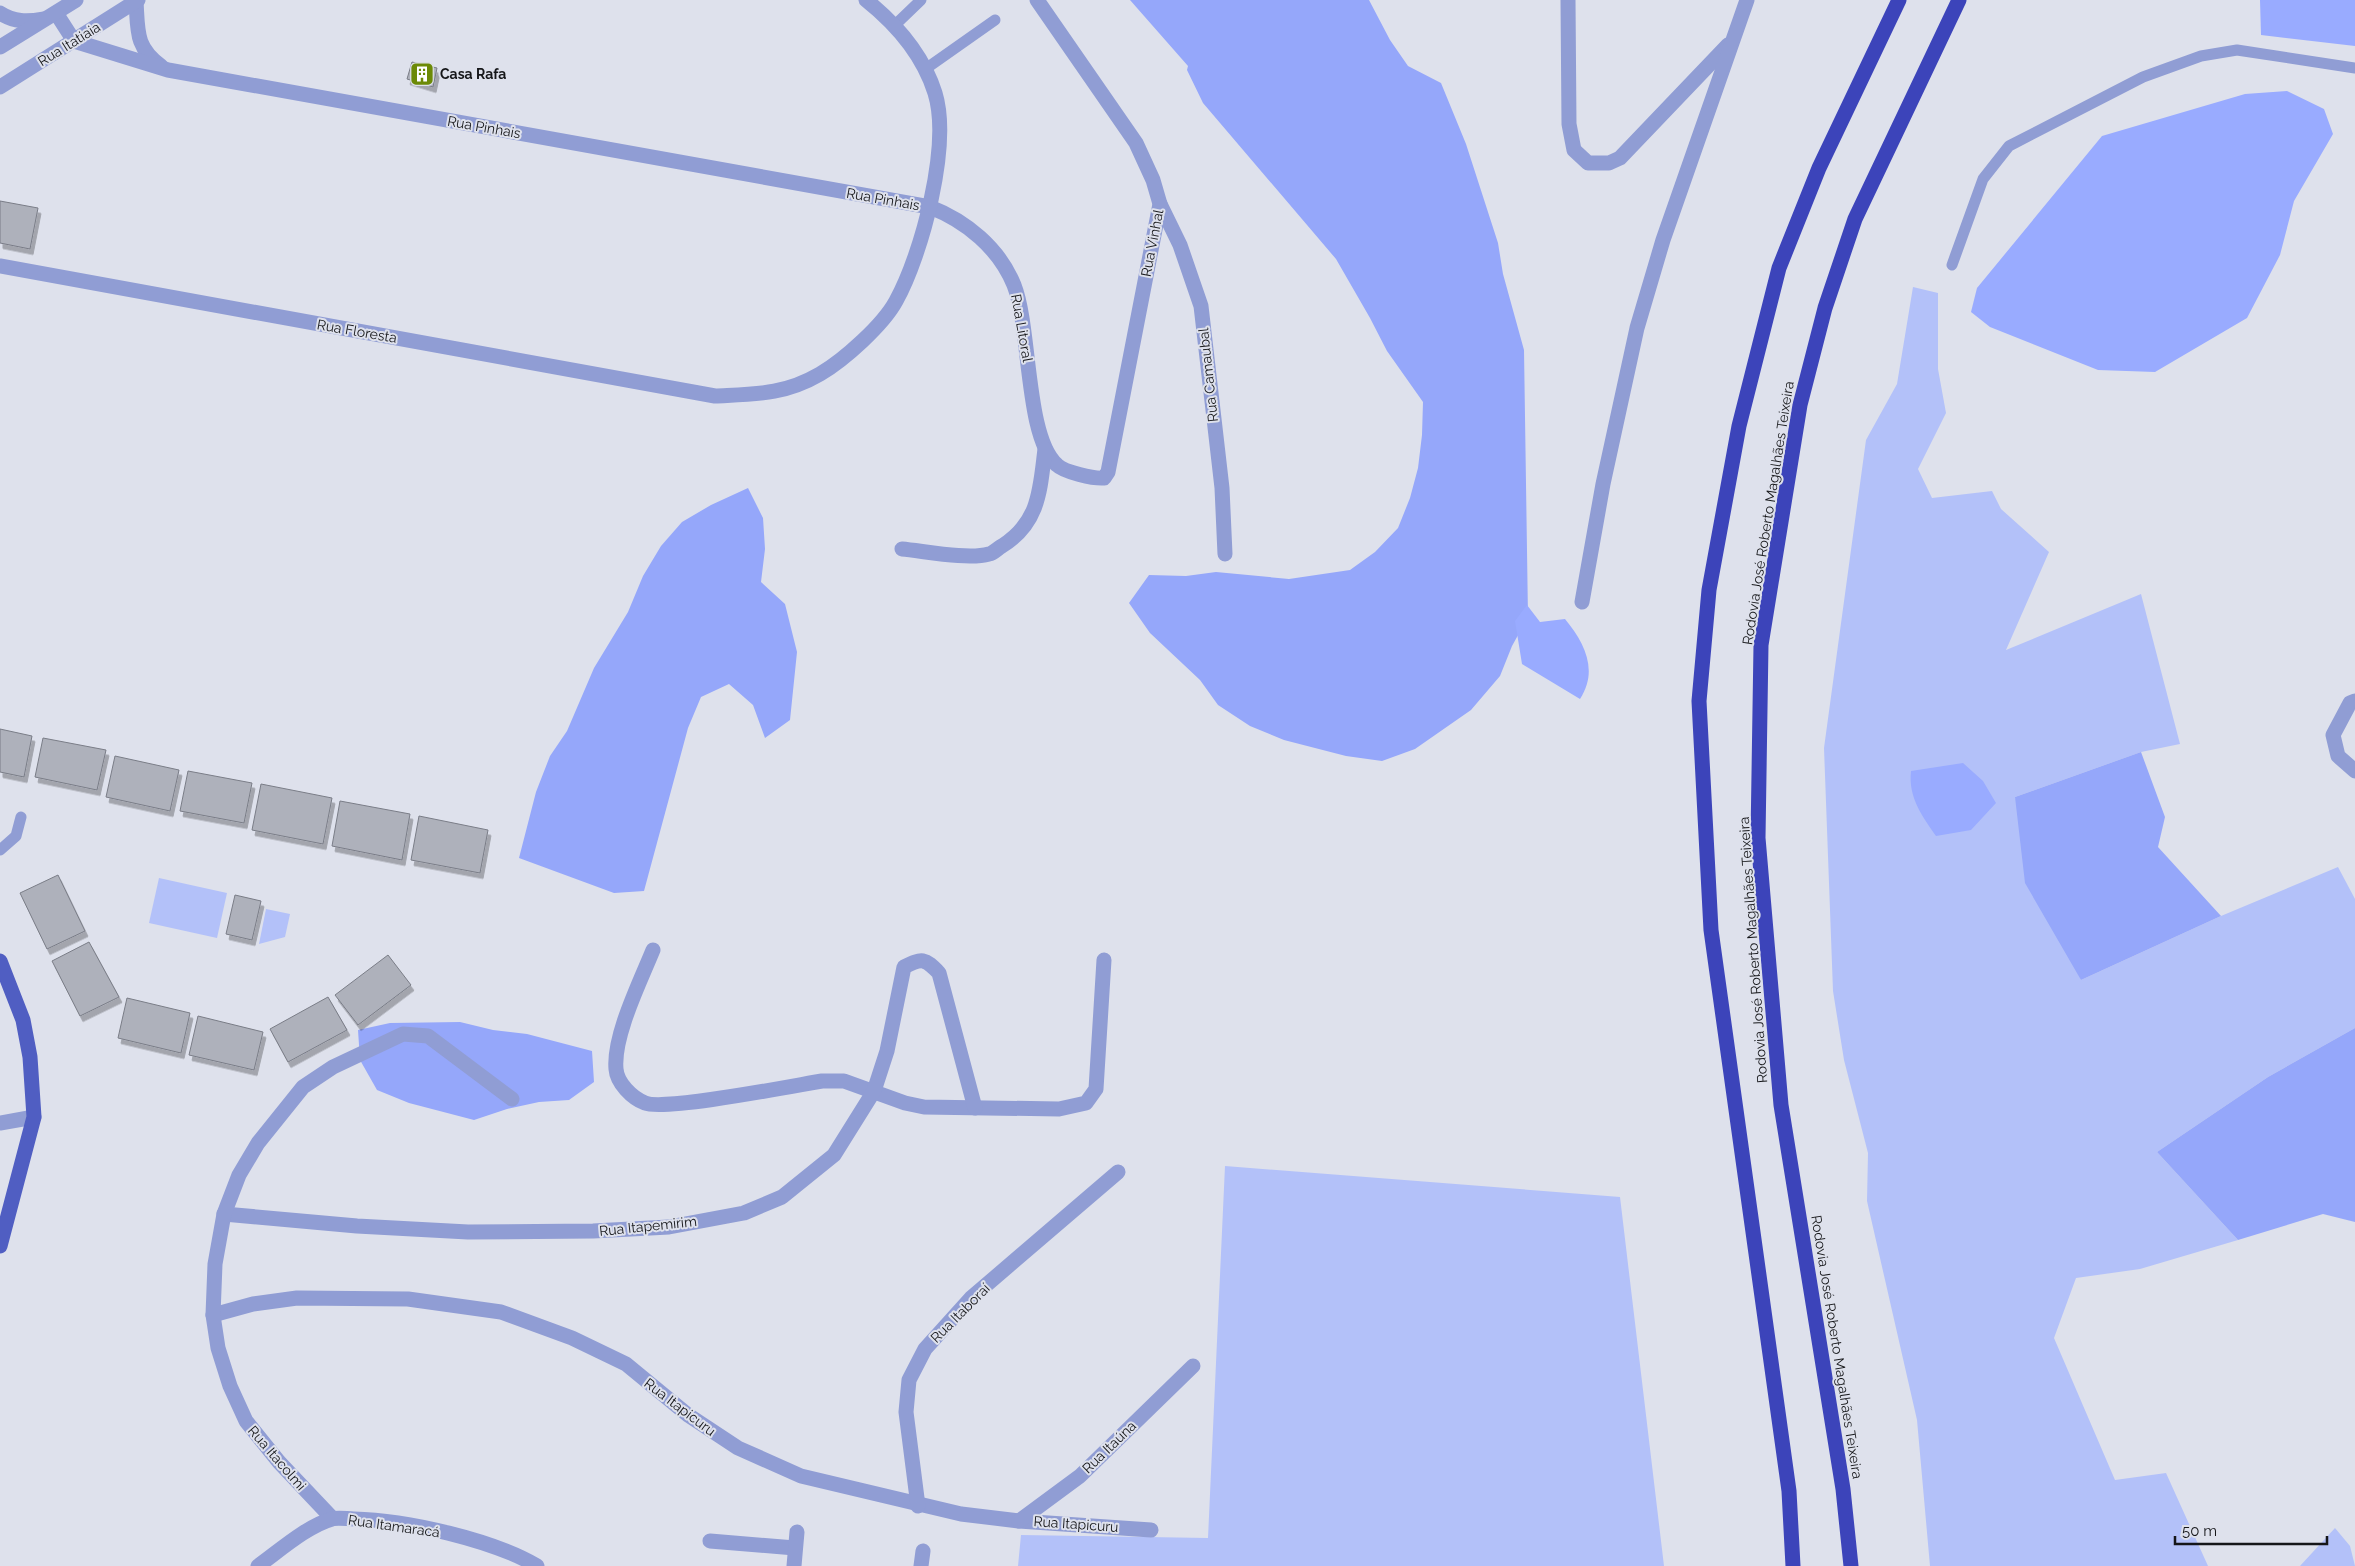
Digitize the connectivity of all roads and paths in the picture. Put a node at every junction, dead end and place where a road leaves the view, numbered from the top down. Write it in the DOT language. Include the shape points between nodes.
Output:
graph roads {
  1 [pos="76,0"];
  2 [pos="866,0"];
  3 [pos="921,0"];
  4 [pos="1037,0"];
  5 [pos="1568,0"];
  6 [pos="1747,0"];
  7 [pos="1899,0"];
  8 [pos="1959,0"];
  9 [pos="137,1"];
  10 [pos="0,13"];
  11 [pos="51,16"];
  12 [pos="996,20"];
  13 [pos="895,25"];
  14 [pos="74,41"];
  15 [pos="1731,42"];
  16 [pos="0,47"];
  17 [pos="2355,68"];
  18 [pos="168,70"];
  19 [pos="924,70"];
  20 [pos="0,87"];
  21 [pos="1160,204"];
  22 [pos="930,208"];
  23 [pos="1952,265"];
  24 [pos="0,266"];
  25 [pos="1045,449"];
  26 [pos="1095,479"];
  27 [pos="902,548"];
  28 [pos="1224,554"];
  29 [pos="1582,602"];
  30 [pos="2355,700"];
  31 [pos="2355,771"];
  32 [pos="21,817"];
  33 [pos="0,850"];
  34 [pos="653,950"];
  35 [pos="1104,960"];
  36 [pos="0,961"];
  37 [pos="874,1091"];
  38 [pos="512,1099"];
  39 [pos="975,1108"];
  40 [pos="34,1117"];
  41 [pos="0,1123"];
  42 [pos="1118,1172"];
  43 [pos="224,1214"];
  44 [pos="0,1246"];
  45 [pos="213,1315"];
  46 [pos="1193,1366"];
  47 [pos="918,1506"];
  48 [pos="332,1518"];
  49 [pos="1019,1520"];
  50 [pos="1151,1530"];
  51 [pos="797,1532"];
  52 [pos="710,1541"];
  53 [pos="795,1548"];
  54 [pos="923,1550"];
  55 [pos="258,1566"];
  56 [pos="537,1566"];
  57 [pos="794,1566"];
  58 [pos="921,1566"];
  59 [pos="1793,1566"];
  60 [pos="1851,1566"];
  1 -- 11 [label="street"];
  2 -- 13 [label="street"];
  3 -- 13 [label="lane"];
  4 -- 21 [label="street, Rua Vinhal" via="1136,142"];
  5 -- 15 [label="street" via="1569,124 1574,150 1588,163 1608,163 1620,158"];
  6 -- 15 [label="street"];
  7 -- 59 [label="highway" via="1819,168 1779,268 1737,436 1709,590 1699,701 1711,930 1789,1491"];
  8 -- 60 [label="highway, Rodovia José Roberto Magalhães Teixeira" via="1855,219 1825,308 1800,405 1761,645 1758,838 1781,1106 1843,1489"];
  9 -- 14 [label="street, Rua Itatiaia"];
  9 -- 18 [label="street" via="138,36 148,56"];
  10 -- 11 [label="street" via="26,22"];
  11 -- 14 [label="street"];
  11 -- 16 [label="street"];
  12 -- 19 [label="lane"];
  13 -- 19 [label="street" via="918,56"];
  14 -- 18 [label="street, Rua Pinhais"];
  14 -- 20 [label="street, Rua Itatiaia"];
  15 -- 29 [label="street" via="1663,240 1637,328 1603,484"];
  17 -- 23 [label="lane" via="2237,50 2201,56 2143,77 2009,146 1983,179"];
  18 -- 22 [label="street, Rua Pinhais"];
  19 -- 22 [label="street" via="935,93 940,137"];
  21 -- 26 [label="street, Rua Vinhal" via="1108,472 1104,478"];
  21 -- 28 [label="street, Rua Camaubal" via="1180,245 1201,306 1222,488"];
  22 -- 24 [label="street, Rua Floresta" via="917,254 896,303 859,345 820,374 778,392 715,396"];
  22 -- 25 [label="street, Rua Litoral" via="953,216 975,232 999,258 1014,284 1021,308 1037,425"];
  25 -- 26 [label="street, Rua Litoral" via="1057,466"];
  25 -- 27 [label="street" via="1034,514 1011,540 990,554 959,555"];
  30 -- 31 [label="street" via="2350,703 2333,735 2338,756"];
  32 -- 33 [label="lane" via="16,836"];
  34 -- 37 [label="street" via="628,1014 616,1070 626,1090 645,1104 673,1104 822,1081 844,1081"];
  35 -- 39 [label="street" via="1096,1089 1086,1103 1059,1109"];
  36 -- 40 [label="main road" via="23,1020 30,1056"];
  37 -- 39 [label="street" via="924,1107"];
  37 -- 39 [label="street, Rua Itapemirim" via="887,1051 904,967 918,960 929,962 939,973"];
  37 -- 43 [label="street, Rua Itapemirim" via="834,1155 782,1197 744,1213 669,1226 497,1232 357,1226"];
  38 -- 43 [label="street, Rua Itacolmi" via="428,1036 403,1034 333,1067 303,1087 258,1143 239,1175"];
  40 -- 41 [label="street"];
  40 -- 44 [label="main road"];
  42 -- 47 [label="street, Rua Itaboraí" via="971,1298 925,1348 909,1380 906,1412"];
  43 -- 45 [label="street, Rua Itacolmi" via="216,1264"];
  45 -- 47 [label="street, Rua Itapicuru" via="253,1304 297,1298 408,1300 501,1312 572,1338 626,1364 688,1416 738,1448 801,1476"];
  45 -- 48 [label="street, Rua Itacolmi" via="218,1348 246,1421 279,1462"];
  46 -- 49 [label="street, Rua Itaúna" via="1080,1476"];
  47 -- 49 [label="street, Rua Itapicuru"];
  48 -- 55 [label="street, Rua Itamaracá" via="304,1533"];
  48 -- 56 [label="street, Rua Itamaracá" via="412,1526 482,1542"];
  49 -- 50 [label="street, Rua Itapicuru"];
  51 -- 53 [label="street"];
  52 -- 53 [label="street"];
  53 -- 57 [label="street"];
  54 -- 58 [label="street"];
}
